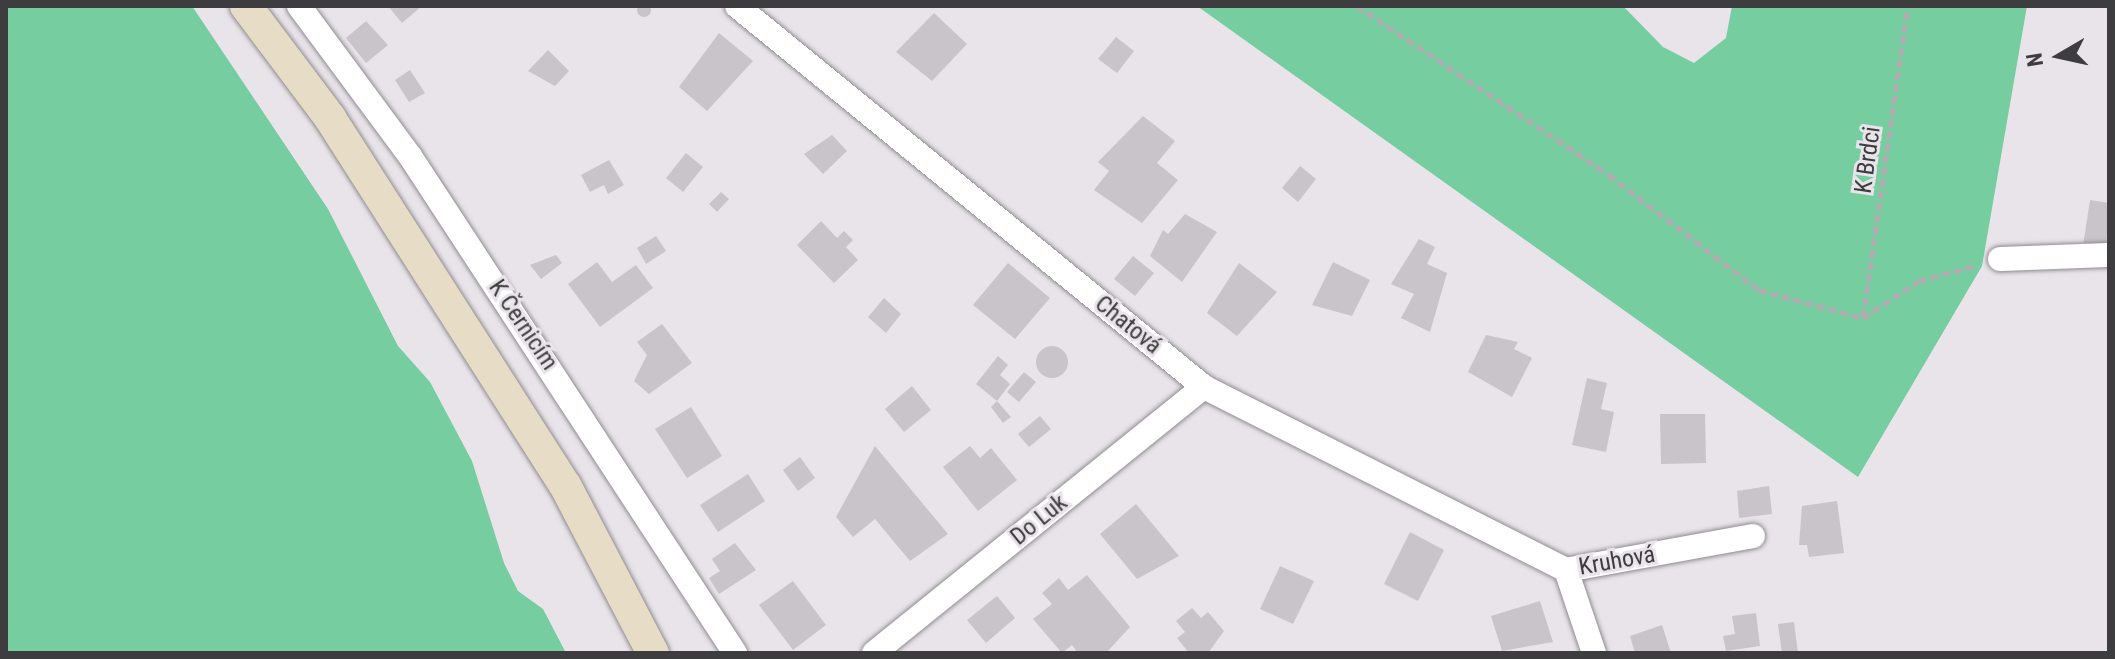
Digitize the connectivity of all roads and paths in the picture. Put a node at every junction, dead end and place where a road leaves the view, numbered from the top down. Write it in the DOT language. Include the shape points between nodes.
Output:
graph roads {
  1 [pos="246,6"];
  2 [pos="299,6"];
  3 [pos="737,6"];
  4 [pos="1357,6"];
  5 [pos="1908,6"];
  6 [pos="2109,255"];
  7 [pos="2000,259"];
  8 [pos="1863,318"];
  9 [pos="1204,387"];
  10 [pos="1753,536"];
  11 [pos="1566,570"];
  12 [pos="653,653"];
  13 [pos="735,653"];
  14 [pos="874,653"];
  15 [pos="1594,653"];
  1 -- 12 [label="street" via="330,118 549,459"];
  2 -- 13 [label="street, K Černicím" via="418,169"];
  3 -- 9 [label="street, Chatová"];
  4 -- 8 [label="path" via="1609,175 1759,290"];
  5 -- 8 [label="path, K Brdci"];
  6 -- 7 [label="street"];
  7 -- 8 [label="path" via="1919,281"];
  9 -- 11 [label="street, Chatová"];
  9 -- 14 [label="street, Do Luk"];
  10 -- 11 [label="street, Kruhová"];
  11 -- 15 [label="street, Kruhová"];
}
